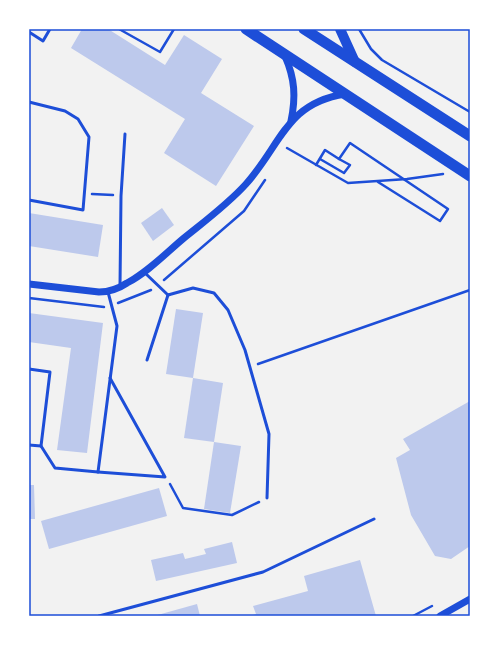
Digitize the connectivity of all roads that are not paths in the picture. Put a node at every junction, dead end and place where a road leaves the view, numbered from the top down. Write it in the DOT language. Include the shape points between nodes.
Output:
graph roads {
  1 [pos="50,29"];
  2 [pos="246,29"];
  3 [pos="304,29"];
  4 [pos="340,29"];
  5 [pos="29,32"];
  6 [pos="283,53"];
  7 [pos="355,62"];
  8 [pos="346,94"];
  9 [pos="29,102"];
  10 [pos="291,122"];
  11 [pos="125,134"];
  12 [pos="470,136"];
  13 [pos="470,176"];
  14 [pos="29,200"];
  15 [pos="144,272"];
  16 [pos="29,284"];
  17 [pos="120,287"];
  18 [pos="108,292"];
  19 [pos="168,295"];
  20 [pos="147,360"];
  21 [pos="29,369"];
  22 [pos="110,378"];
  23 [pos="29,445"];
  24 [pos="41,446"];
  25 [pos="98,472"];
  26 [pos="267,498"];
  27 [pos="374,519"];
  28 [pos="470,599"];
  29 [pos="99,616"];
  30 [pos="440,616"];
  1 -- 5 [label="lane" via="43,41"];
  2 -- 6 [label="highway"];
  3 -- 7 [label="highway"];
  4 -- 7 [label="main road"];
  6 -- 8 [label="highway"];
  6 -- 10 [label="street" via="292,71 294,85"];
  7 -- 12 [label="highway"];
  8 -- 10 [label="street" via="330,96 316,102 302,110"];
  8 -- 13 [label="highway"];
  9 -- 14 [label="lane" via="65,111 78,118 89,136 83,210"];
  10 -- 15 [label="street" via="245,185"];
  11 -- 17 [label="lane"];
  15 -- 17 [label="street"];
  15 -- 19 [label="lane"];
  16 -- 18 [label="street"];
  17 -- 18 [label="street"];
  18 -- 22 [label="lane" via="117,326"];
  19 -- 20 [label="lane"];
  19 -- 26 [label="lane" via="193,288 214,293 228,310 245,350 269,434"];
  21 -- 24 [label="lane" via="50,372"];
  22 -- 25 [label="lane"];
  22 -- 25 [label="lane" via="165,477"];
  23 -- 24 [label="lane"];
  24 -- 25 [label="lane" via="55,468"];
  27 -- 29 [label="lane" via="263,572"];
  28 -- 30 [label="street"];
}
